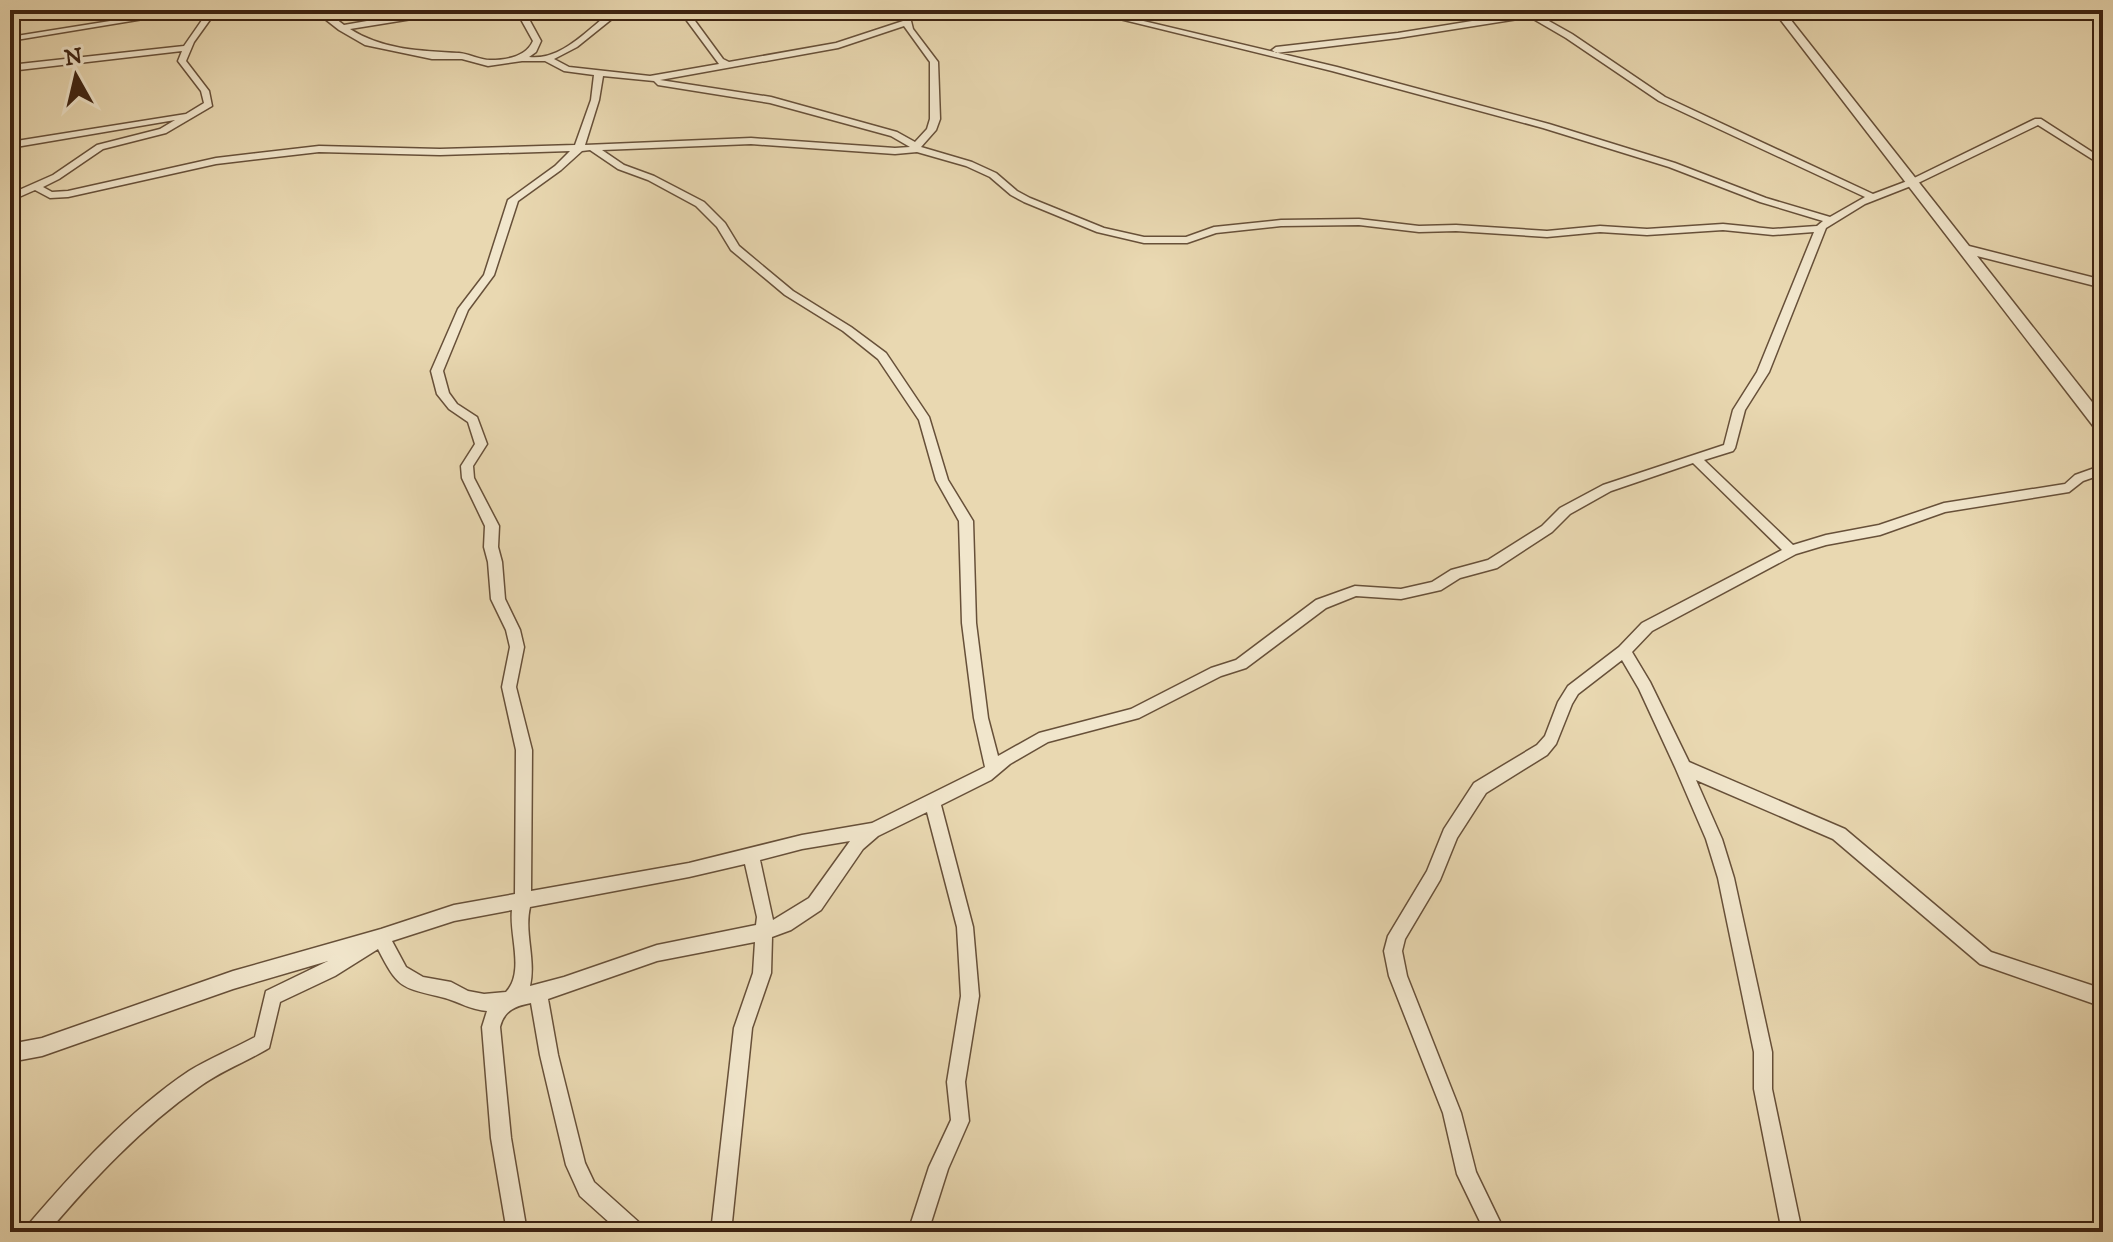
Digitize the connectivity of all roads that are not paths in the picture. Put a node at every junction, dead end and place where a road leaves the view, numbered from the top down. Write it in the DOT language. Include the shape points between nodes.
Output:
graph roads {
  1 [pos="194,10"];
  2 [pos="213,10"];
  3 [pos="325,10"];
  4 [pos="426,10"];
  5 [pos="515,10"];
  6 [pos="619,10"];
  7 [pos="683,10"];
  8 [pos="907,10"];
  9 [pos="1087,10"];
  10 [pos="1593,10"];
  11 [pos="1778,10"];
  12 [pos="2081,10"];
  13 [pos="1533,16"];
  14 [pos="2103,21"];
  15 [pos="907,22"];
  16 [pos="342,28"];
  17 [pos="10,39"];
  18 [pos="187,48"];
  19 [pos="1262,51"];
  20 [pos="522,58"];
  21 [pos="548,60"];
  22 [pos="723,64"];
  23 [pos="10,68"];
  24 [pos="599,72"];
  25 [pos="650,79"];
  26 [pos="192,114"];
  27 [pos="10,145"];
  28 [pos="585,145"];
  29 [pos="916,147"];
  30 [pos="2103,163"];
  31 [pos="1913,182"];
  32 [pos="37,187"];
  33 [pos="1872,197"];
  34 [pos="10,198"];
  35 [pos="1825,224"];
  36 [pos="1965,249"];
  37 [pos="2103,284"];
  38 [pos="2103,427"];
  39 [pos="1697,460"];
  40 [pos="2103,469"];
  41 [pos="1791,551"];
  42 [pos="1624,651"];
  43 [pos="1683,767"];
  44 [pos="993,769"];
  45 [pos="932,802"];
  46 [pos="874,830"];
  47 [pos="751,854"];
  48 [pos="523,901"];
  49 [pos="764,932"];
  50 [pos="381,937"];
  51 [pos="538,992"];
  52 [pos="2103,998"];
  53 [pos="505,1001"];
  54 [pos="10,1053"];
  55 [pos="35,1232"];
  56 [pos="517,1232"];
  57 [pos="635,1232"];
  58 [pos="721,1232"];
  59 [pos="918,1232"];
  60 [pos="1495,1232"];
  61 [pos="1792,1232"];
  1 -- 17 [label="street"];
  2 -- 18 [label="street"];
  3 -- 16 [label="street"];
  4 -- 16 [label="street" via="418,16"];
  5 -- 20 [label="street" via="537,41"];
  6 -- 21 [label="street"];
  7 -- 22 [label="street"];
  8 -- 15 [label="street"];
  9 -- 19 [label="street"];
  10 -- 13 [label="street"];
  11 -- 31 [label="street"];
  12 -- 14 [label="street"];
  13 -- 19 [label="street"];
  13 -- 33 [label="street" via="1662,99"];
  15 -- 22 [label="street" via="838,45"];
  15 -- 29 [label="street" via="933,58 936,89 933,126"];
  16 -- 20 [label="street" via="358,40 432,56 488,63"];
  18 -- 23 [label="street"];
  18 -- 26 [label="street" via="182,61 209,100"];
  19 -- 35 [label="street" via="1546,126 1672,165"];
  20 -- 21 [label="street"];
  21 -- 24 [label="street" via="567,69"];
  22 -- 25 [label="street"];
  24 -- 25 [label="street"];
  24 -- 28 [label="street"];
  25 -- 29 [label="street" via="771,100 894,134"];
  26 -- 27 [label="street"];
  26 -- 32 [label="street" via="163,131 100,147"];
  28 -- 29 [label="street" via="751,141 895,151"];
  28 -- 32 [label="street" via="440,152 319,149 216,161 68,194 50,195"];
  28 -- 44 [label="street" via="700,204 735,248 789,293 882,356 925,420 942,480 966,521 969,623"];
  28 -- 48 [label="street" via="513,200 489,275 463,309 437,371 445,397 457,413 473,420 480,435 481,444 467,466 468,478 492,526 498,599 517,647 509,687 524,750"];
  29 -- 35 [label="street" via="976,167 1014,193 1070,218 1144,240 1187,240 1214,230 1281,223 1359,222 1547,234 1723,227 1773,232"];
  30 -- 31 [label="street" via="2038,121"];
  31 -- 33 [label="street"];
  31 -- 36 [label="street"];
  32 -- 34 [label="street"];
  33 -- 35 [label="street"];
  35 -- 39 [label="street" via="1763,372 1739,410 1729,448"];
  36 -- 37 [label="street"];
  36 -- 38 [label="street"];
  39 -- 41 [label="street"];
  39 -- 44 [label="street" via="1607,488 1492,564 1436,586 1401,594 1355,591 1321,604 1241,664 1134,714 1044,737"];
  40 -- 41 [label="street" via="2069,488 1944,508"];
  41 -- 42 [label="street" via="1647,627"];
  42 -- 43 [label="street"];
  42 -- 60 [label="street" via="1573,690 1542,750 1480,788 1450,834 1393,951 1452,1113 1467,1174"];
  43 -- 52 [label="street" via="1839,834 1986,958"];
  43 -- 61 [label="street" via="1726,878 1763,1052 1763,1089"];
  44 -- 45 [label="street"];
  45 -- 46 [label="street"];
  45 -- 59 [label="street" via="965,927 970,996 956,1082 960,1121"];
  46 -- 47 [label="street"];
  46 -- 49 [label="street" via="857,844 815,904"];
  47 -- 48 [label="street"];
  47 -- 49 [label="street"];
  48 -- 50 [label="street" via="454,913"];
  48 -- 53 [label="street" via="517,925 523,982"];
  49 -- 51 [label="street" via="657,953"];
  49 -- 58 [label="street" via="762,973 743,1028"];
  50 -- 53 [label="street" via="400,973 420,985 484,1003"];
  50 -- 54 [label="street"];
  50 -- 55 [label="street" via="272,997 263,1042 218,1064 165,1102"];
  51 -- 53 [label="street"];
  51 -- 57 [label="street" via="576,1165 587,1189"];
  53 -- 56 [label="street" via="493,1014 492,1048"];
}
